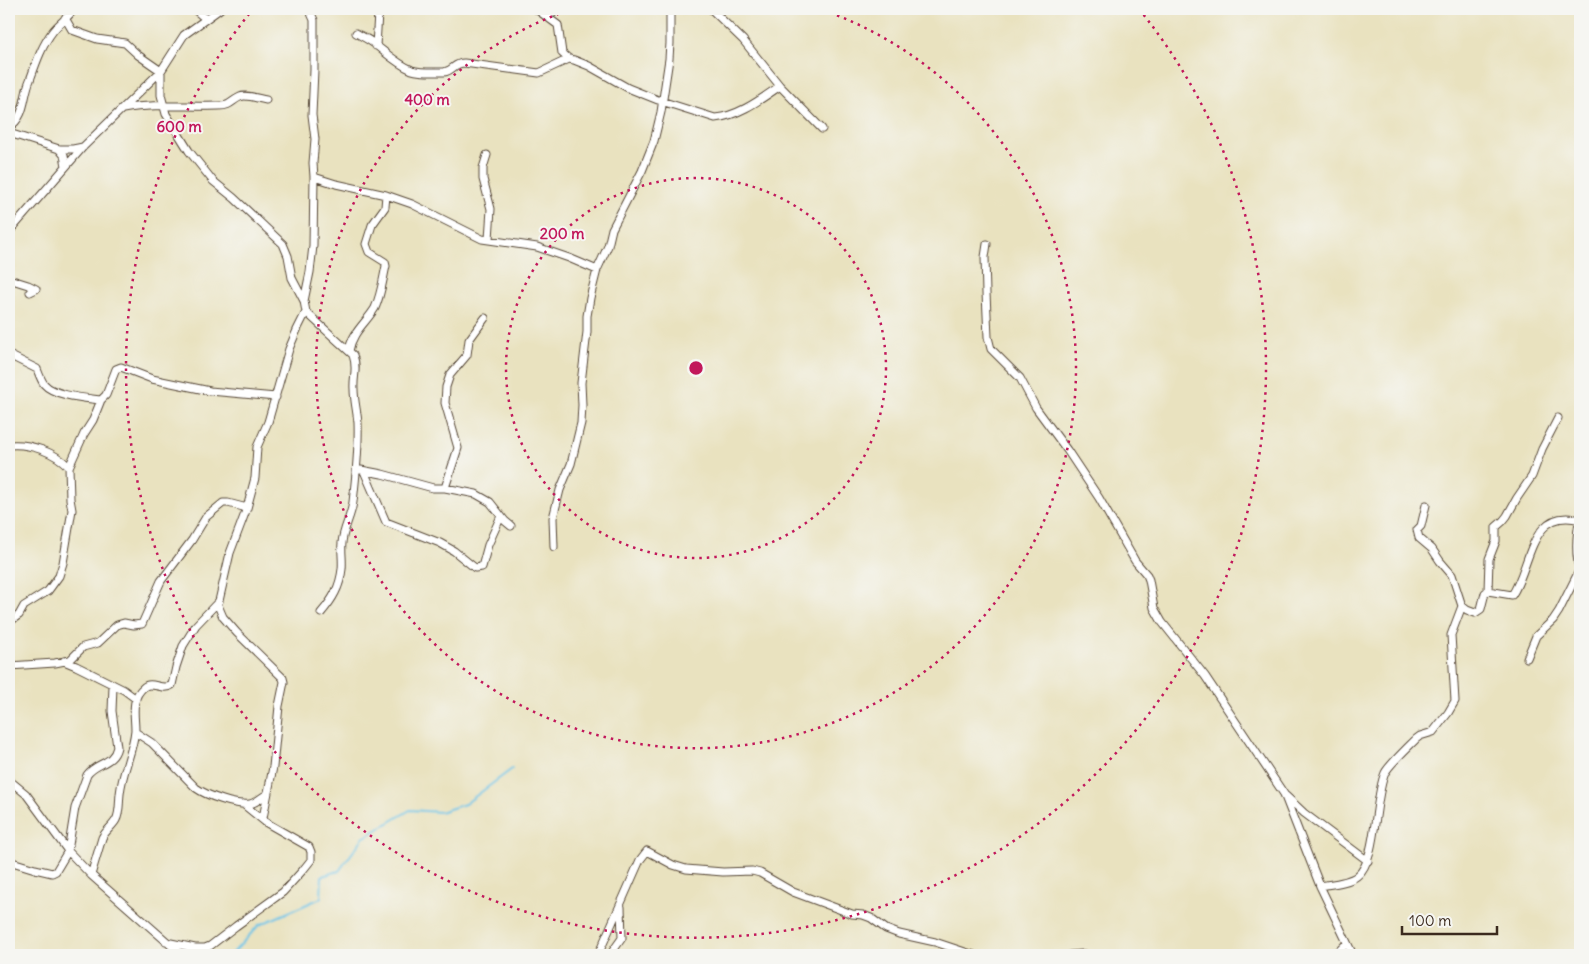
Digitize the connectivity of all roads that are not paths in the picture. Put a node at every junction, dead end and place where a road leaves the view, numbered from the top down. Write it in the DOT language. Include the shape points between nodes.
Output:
graph roads {
  1 [pos="74,9"];
  2 [pos="194,9"];
  3 [pos="220,9"];
  4 [pos="380,9"];
  5 [pos="536,9"];
  6 [pos="556,9"];
  7 [pos="670,9"];
  8 [pos="711,9"];
  9 [pos="309,10"];
  10 [pos="548,17"];
  11 [pos="65,18"];
  12 [pos="206,19"];
  13 [pos="356,33"];
  14 [pos="376,46"];
  15 [pos="568,60"];
  16 [pos="161,71"];
  17 [pos="780,86"];
  18 [pos="266,100"];
  19 [pos="662,102"];
  20 [pos="123,109"];
  21 [pos="165,110"];
  22 [pos="9,127"];
  23 [pos="822,129"];
  24 [pos="9,133"];
  25 [pos="83,147"];
  26 [pos="59,149"];
  27 [pos="487,155"];
  28 [pos="66,166"];
  29 [pos="314,176"];
  30 [pos="386,195"];
  31 [pos="9,232"];
  32 [pos="489,239"];
  33 [pos="987,244"];
  34 [pos="597,270"];
  35 [pos="9,279"];
  36 [pos="30,292"];
  37 [pos="304,301"];
  38 [pos="306,312"];
  39 [pos="485,318"];
  40 [pos="349,351"];
  41 [pos="9,355"];
  42 [pos="276,396"];
  43 [pos="102,400"];
  44 [pos="1558,418"];
  45 [pos="9,444"];
  46 [pos="70,464"];
  47 [pos="360,470"];
  48 [pos="445,488"];
  49 [pos="1426,505"];
  50 [pos="248,508"];
  51 [pos="501,516"];
  52 [pos="1580,519"];
  53 [pos="510,526"];
  54 [pos="554,547"];
  55 [pos="1580,572"];
  56 [pos="1488,591"];
  57 [pos="217,603"];
  58 [pos="1462,606"];
  59 [pos="321,613"];
  60 [pos="9,622"];
  61 [pos="1527,658"];
  62 [pos="64,661"];
  63 [pos="9,666"];
  64 [pos="113,686"];
  65 [pos="136,699"];
  66 [pos="135,732"];
  67 [pos="9,780"];
  68 [pos="268,794"];
  69 [pos="1284,794"];
  70 [pos="243,804"];
  71 [pos="264,821"];
  72 [pos="68,851"];
  73 [pos="9,861"];
  74 [pos="1368,861"];
  75 [pos="90,875"];
  76 [pos="1320,886"];
  77 [pos="622,904"];
  78 [pos="166,942"];
  79 [pos="1347,943"];
  80 [pos="182,955"];
  81 [pos="598,955"];
  82 [pos="610,955"];
  83 [pos="974,955"];
  84 [pos="1070,955"];
  85 [pos="1088,955"];
  86 [pos="1335,955"];
  87 [pos="1353,955"];
  1 -- 11 [label="street"];
  2 -- 12 [label="street"];
  3 -- 12 [label="street"];
  4 -- 14 [label="street"];
  5 -- 10 [label="street"];
  6 -- 10 [label="street"];
  7 -- 19 [label="street" via="670,43"];
  8 -- 17 [label="street" via="743,40"];
  9 -- 29 [label="street" via="314,18"];
  10 -- 15 [label="street" via="558,25 562,53"];
  11 -- 16 [label="street" via="72,30 97,39 125,43"];
  11 -- 22 [label="street" via="44,44 28,82 20,117"];
  12 -- 16 [label="street" via="184,35"];
  13 -- 14 [label="street"];
  14 -- 15 [label="street" via="399,63 418,71 445,72 456,64 464,63 539,73"];
  15 -- 19 [label="street" via="589,66"];
  16 -- 20 [label="street"];
  16 -- 21 [label="street" via="160,94"];
  17 -- 19 [label="street" via="749,106 722,118 701,115"];
  17 -- 23 [label="street"];
  18 -- 21 [label="street" via="243,96 228,106 185,105"];
  19 -- 34 [label="street" via="654,141 614,224"];
  20 -- 21 [label="street" via="154,106"];
  20 -- 25 [label="street"];
  21 -- 37 [label="street" via="205,174 283,244 292,278"];
  24 -- 26 [label="street"];
  25 -- 26 [label="street"];
  25 -- 28 [label="street"];
  26 -- 28 [label="street"];
  27 -- 32 [label="street" via="483,179 492,209"];
  28 -- 31 [label="street"];
  29 -- 30 [label="street"];
  29 -- 37 [label="street" via="313,246"];
  30 -- 32 [label="street"];
  30 -- 40 [label="street" via="385,207 372,225 366,244 369,252 386,262 386,266 375,308 357,330"];
  32 -- 34 [label="street" via="537,247"];
  33 -- 69 [label="street" via="986,293 991,349 1020,378 1036,408 1099,498 1135,561 1147,575 1154,608 1162,622 1205,676"];
  34 -- 54 [label="street" via="587,316 581,423 553,518"];
  35 -- 36 [label="street" via="36,288"];
  37 -- 38 [label="street"];
  38 -- 40 [label="street"];
  38 -- 42 [label="street" via="289,349"];
  39 -- 48 [label="street" via="469,340 467,356 450,375 446,387 445,403 458,448"];
  40 -- 47 [label="street" via="356,363 354,387"];
  41 -- 43 [label="street" via="37,369 45,386 77,397"];
  42 -- 43 [label="street" via="210,391 152,379 121,368 116,369"];
  42 -- 50 [label="street" via="257,447 255,478"];
  43 -- 46 [label="street"];
  44 -- 56 [label="street" via="1532,476 1507,516 1496,527 1496,541 1489,559"];
  45 -- 46 [label="street" via="24,444"];
  46 -- 60 [label="street" via="72,510 59,576 48,591 24,606 19,615"];
  47 -- 48 [label="street"];
  47 -- 51 [label="street" via="386,522 440,543 475,568 482,567"];
  47 -- 59 [label="street" via="352,514 342,542 341,577 334,598"];
  48 -- 51 [label="street" via="476,494 490,502"];
  49 -- 58 [label="street" via="1417,535 1432,548 1452,575"];
  50 -- 57 [label="street" via="230,553"];
  50 -- 62 [label="street" via="224,503 206,517 161,581 142,624 117,625 98,643 83,647"];
  51 -- 53 [label="street"];
  52 -- 55 [label="street" via="1576,541"];
  52 -- 56 [label="street" via="1555,518 1540,533 1531,545 1512,595"];
  55 -- 61 [label="street" via="1553,620 1536,636"];
  56 -- 58 [label="street" via="1478,612"];
  57 -- 65 [label="street" via="196,625 183,646 172,685 167,688 148,685"];
  57 -- 68 [label="street" via="237,633 282,676 284,682 278,706"];
  58 -- 74 [label="street" via="1451,635 1453,706 1433,732 1416,739 1384,774"];
  62 -- 63 [label="street"];
  62 -- 64 [label="street"];
  64 -- 65 [label="street"];
  64 -- 72 [label="street" via="116,752 111,759 87,774 75,808"];
  65 -- 66 [label="street" via="133,707"];
  66 -- 70 [label="street" via="203,793"];
  66 -- 75 [label="street" via="121,786 118,817 104,833"];
  67 -- 72 [label="street" via="26,794"];
  68 -- 70 [label="street"];
  68 -- 71 [label="street"];
  69 -- 74 [label="street"];
  69 -- 76 [label="street"];
  70 -- 71 [label="street"];
  71 -- 78 [label="street" via="309,847 311,860 303,870 283,892 210,946 195,948"];
  72 -- 73 [label="street" via="52,873"];
  72 -- 75 [label="street"];
  74 -- 76 [label="street" via="1356,877"];
  75 -- 78 [label="street"];
  76 -- 79 [label="street"];
  77 -- 81 [label="street"];
  77 -- 82 [label="street" via="622,938"];
  77 -- 83 [label="street" via="640,860 649,851 686,869 760,873 793,892 871,918 899,934"];
  78 -- 80 [label="street"];
  79 -- 86 [label="street"];
  79 -- 87 [label="street"];
  84 -- 85 [label="street"];
}
